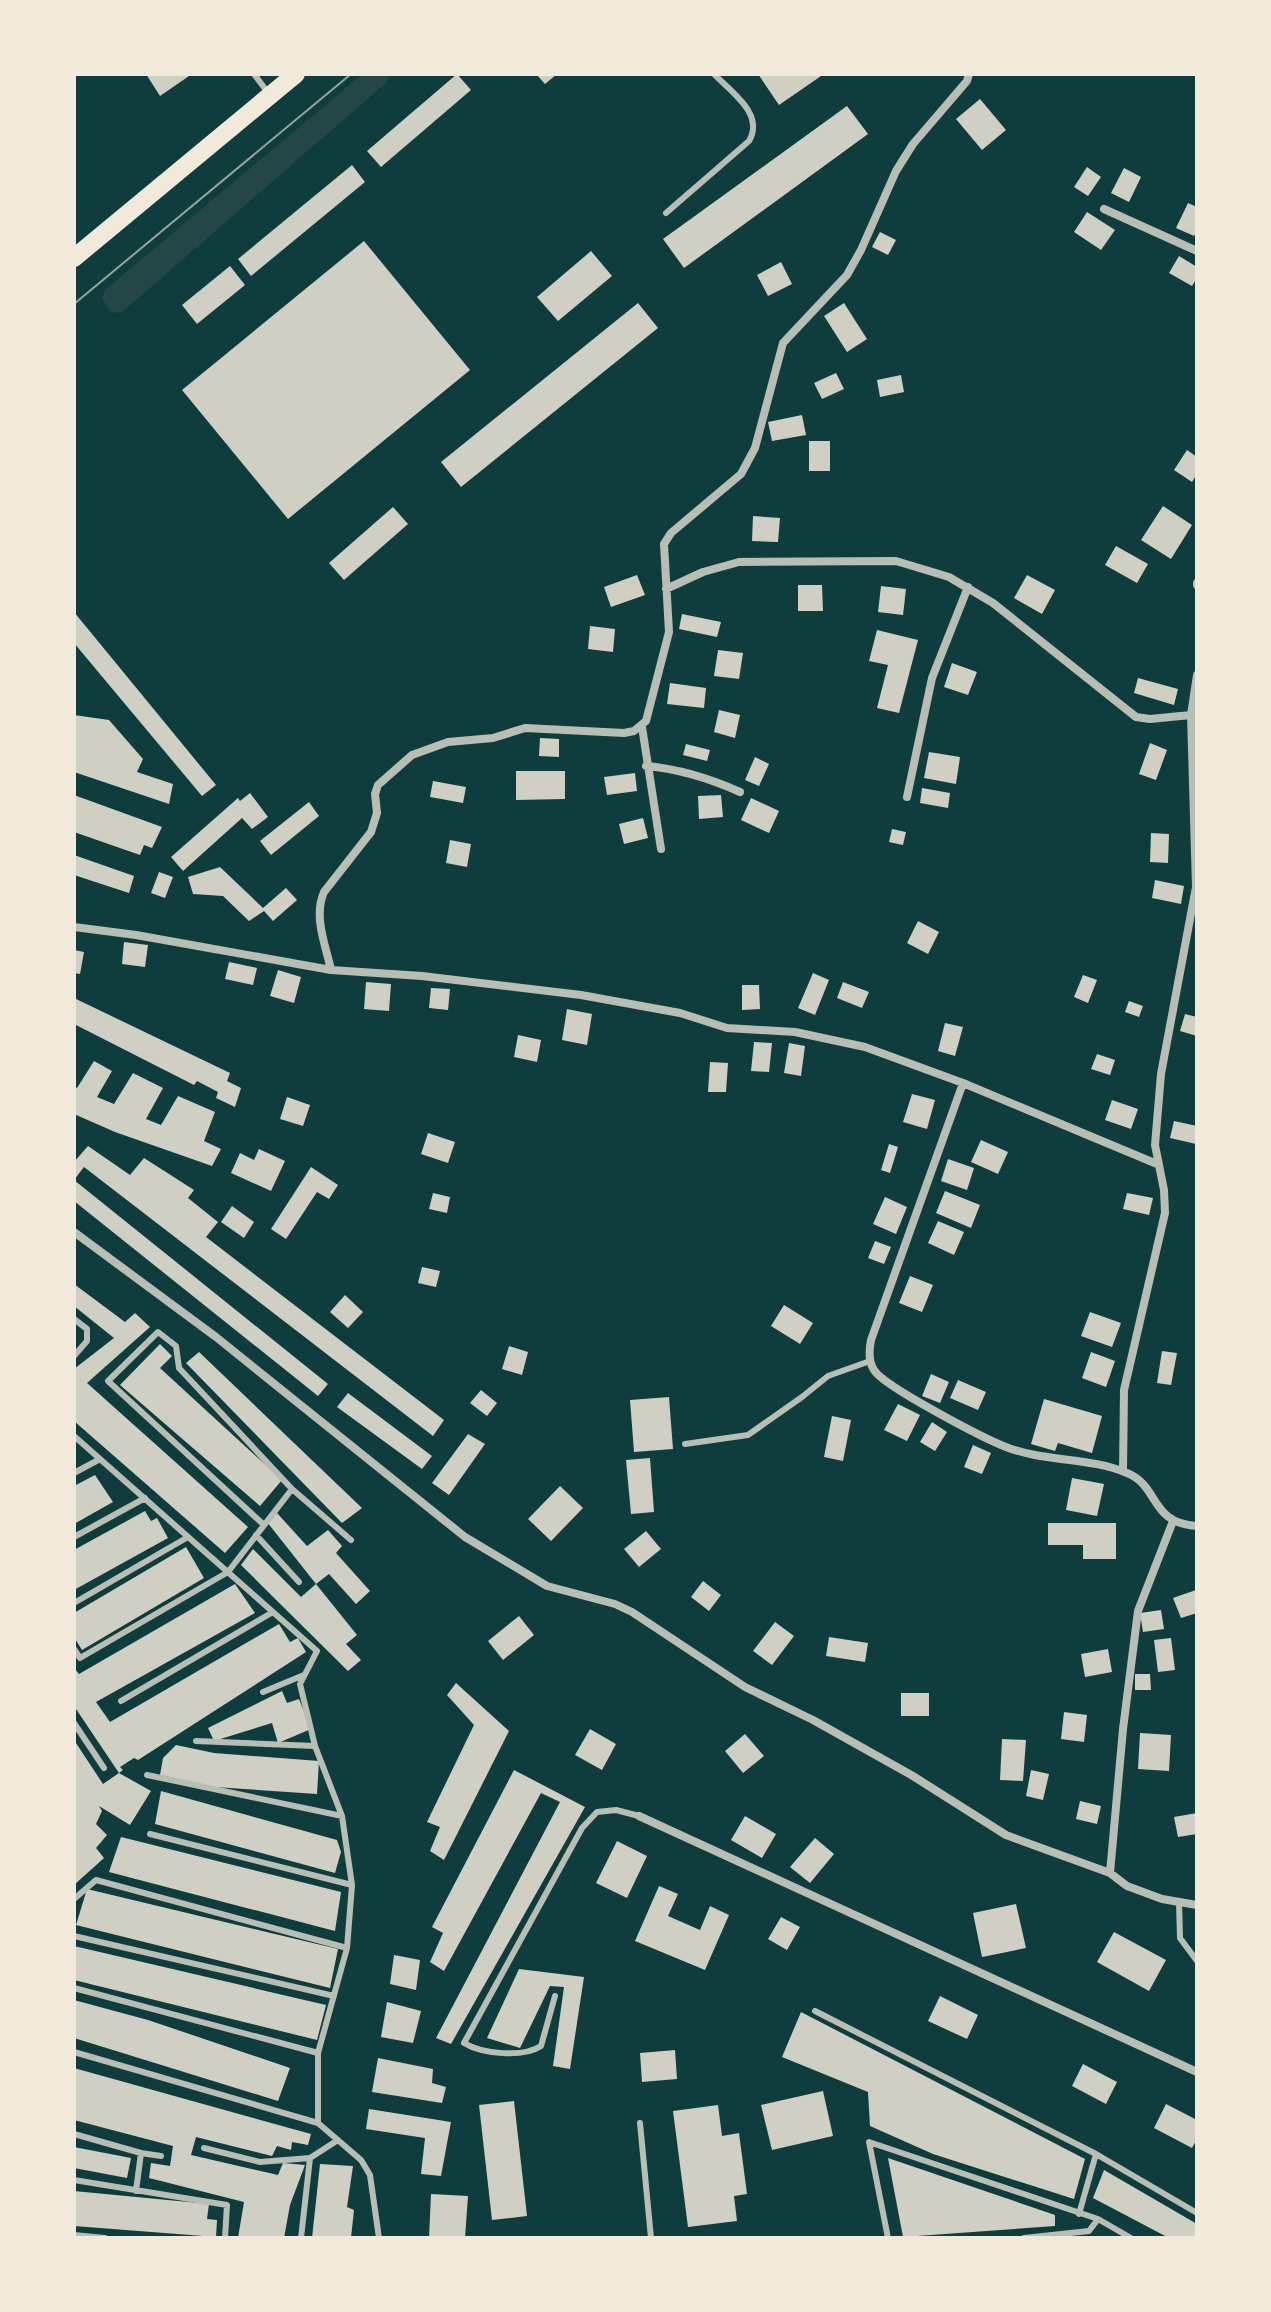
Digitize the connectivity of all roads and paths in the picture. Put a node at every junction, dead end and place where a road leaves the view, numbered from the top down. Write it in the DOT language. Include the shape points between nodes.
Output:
graph roads {
  1 [pos="254,74"];
  2 [pos="296,74"];
  3 [pos="714,74"];
  4 [pos="969,74"];
  5 [pos="270,96"];
  6 [pos="1104,209"];
  7 [pos="666,213"];
  8 [pos="1197,251"];
  9 [pos="74,258"];
  10 [pos="968,587"];
  11 [pos="666,589"];
  12 [pos="1197,675"];
  13 [pos="1191,715"];
  14 [pos="642,727"];
  15 [pos="646,766"];
  16 [pos="740,792"];
  17 [pos="907,797"];
  18 [pos="661,849"];
  19 [pos="74,927"];
  20 [pos="331,970"];
  21 [pos="963,1083"];
  22 [pos="1157,1164"];
  23 [pos="74,1232"];
  24 [pos="74,1319"];
  25 [pos="74,1356"];
  26 [pos="870,1361"];
  27 [pos="74,1436"];
  28 [pos="685,1444"];
  29 [pos="100,1459"];
  30 [pos="1123,1471"];
  31 [pos="74,1473"];
  32 [pos="292,1489"];
  33 [pos="145,1498"];
  34 [pos="1173,1521"];
  35 [pos="264,1525"];
  36 [pos="1197,1526"];
  37 [pos="256,1535"];
  38 [pos="74,1537"];
  39 [pos="188,1537"];
  40 [pos="351,1540"];
  41 [pos="228,1572"];
  42 [pos="299,1582"];
  43 [pos="74,1603"];
  44 [pos="273,1612"];
  45 [pos="74,1649"];
  46 [pos="304,1675"];
  47 [pos="263,1692"];
  48 [pos="121,1701"];
  49 [pos="74,1723"];
  50 [pos="196,1741"];
  51 [pos="315,1746"];
  52 [pos="104,1768"];
  53 [pos="147,1775"];
  54 [pos="342,1816"];
  55 [pos="639,1816"];
  56 [pos="150,1834"];
  57 [pos="1110,1873"];
  58 [pos="352,1885"];
  59 [pos="74,1899"];
  60 [pos="1179,1902"];
  61 [pos="1197,1905"];
  62 [pos="74,1936"];
  63 [pos="347,1948"];
  64 [pos="1197,1961"];
  65 [pos="74,1988"];
  66 [pos="334,1996"];
  67 [pos="555,1996"];
  68 [pos="815,2011"];
  69 [pos="74,2052"];
  70 [pos="318,2053"];
  71 [pos="1197,2072"];
  72 [pos="318,2123"];
  73 [pos="640,2123"];
  74 [pos="74,2134"];
  75 [pos="338,2140"];
  76 [pos="204,2148"];
  77 [pos="141,2153"];
  78 [pos="1096,2154"];
  79 [pos="161,2156"];
  80 [pos="310,2158"];
  81 [pos="74,2180"];
  82 [pos="136,2191"];
  83 [pos="1197,2213"];
  84 [pos="1079,2214"];
  85 [pos="1098,2219"];
  86 [pos="74,2235"];
  87 [pos="105,2238"];
  88 [pos="225,2238"];
  89 [pos="301,2238"];
  90 [pos="379,2238"];
  91 [pos="651,2238"];
  92 [pos="888,2238"];
  93 [pos="1024,2238"];
  94 [pos="1131,2238"];
  1 -- 5 [label="lane"];
  2 -- 5 [label="main road"];
  3 -- 7 [label="lane" via="751,113 755,132"];
  4 -- 11 [label="street" via="896,171 847,275 783,343 749,463 664,544"];
  5 -- 9 [label="main road"];
  6 -- 8 [label="street"];
  10 -- 11 [label="street" via="896,561 739,562"];
  10 -- 13 [label="street" via="1136,717"];
  10 -- 17 [label="street" via="932,678"];
  11 -- 14 [label="street" via="667,646"];
  12 -- 13 [label="street"];
  13 -- 22 [label="street" via="1196,887 1161,1074"];
  14 -- 15 [label="street"];
  14 -- 20 [label="street" via="624,733 525,728 427,747 396,766 378,785 371,832 320,902"];
  15 -- 16 [label="street" via="705,776"];
  15 -- 18 [label="street"];
  19 -- 20 [label="street"];
  20 -- 21 [label="street" via="581,995 680,1013 727,1028 795,1032 865,1047"];
  21 -- 22 [label="street"];
  21 -- 26 [label="street" via="871,1340"];
  22 -- 30 [label="street" via="1165,1213 1124,1390"];
  23 -- 57 [label="street" via="216,1337 465,1537 515,1569 547,1586 632,1612 745,1687 875,1755 994,1828"];
  24 -- 25 [label="lane" via="87,1329 87,1341"];
  26 -- 28 [label="lane" via="828,1376 748,1435"];
  26 -- 30 [label="street" via="894,1389 1007,1448"];
  27 -- 29 [label="lane"];
  29 -- 31 [label="lane"];
  29 -- 33 [label="lane"];
  30 -- 34 [label="street" via="1136,1478"];
  32 -- 35 [label="lane"];
  32 -- 35 [label="lane" via="179,1368 176,1346 158,1332 108,1381"];
  32 -- 40 [label="lane"];
  33 -- 38 [label="lane"];
  33 -- 39 [label="lane"];
  34 -- 36 [label="street"];
  34 -- 57 [label="street" via="1138,1611"];
  35 -- 37 [label="lane"];
  37 -- 41 [label="lane"];
  37 -- 42 [label="lane"];
  39 -- 41 [label="lane"];
  39 -- 43 [label="lane"];
  41 -- 44 [label="lane"];
  41 -- 45 [label="lane" via="80,1658"];
  44 -- 46 [label="lane" via="317,1651"];
  44 -- 48 [label="lane"];
  46 -- 47 [label="lane"];
  46 -- 51 [label="lane" via="300,1684"];
  49 -- 52 [label="lane"];
  50 -- 51 [label="lane"];
  51 -- 54 [label="lane"];
  53 -- 54 [label="lane"];
  54 -- 58 [label="lane"];
  55 -- 67 [label="lane" via="597,1812 582,1828 464,2043 477,2051 531,2053 541,2046"];
  55 -- 71 [label="street"];
  56 -- 58 [label="lane"];
  57 -- 60 [label="street" via="1127,1886"];
  58 -- 63 [label="lane"];
  59 -- 63 [label="lane" via="96,1880"];
  60 -- 61 [label="street"];
  60 -- 64 [label="lane" via="1180,1938"];
  62 -- 66 [label="lane"];
  63 -- 66 [label="lane"];
  65 -- 70 [label="lane"];
  66 -- 70 [label="lane"];
  68 -- 78 [label="lane"];
  69 -- 72 [label="lane"];
  70 -- 72 [label="lane"];
  72 -- 75 [label="lane"];
  73 -- 91 [label="lane"];
  74 -- 77 [label="lane"];
  75 -- 80 [label="lane"];
  75 -- 90 [label="lane" via="370,2175"];
  76 -- 80 [label="lane" via="260,2162"];
  77 -- 79 [label="lane"];
  77 -- 82 [label="lane"];
  78 -- 83 [label="lane"];
  78 -- 84 [label="lane"];
  80 -- 89 [label="lane"];
  81 -- 82 [label="lane"];
  82 -- 88 [label="lane" via="227,2205"];
  84 -- 85 [label="lane"];
  84 -- 92 [label="lane" via="869,2142"];
  85 -- 93 [label="lane" via="1089,2231"];
  85 -- 94 [label="lane"];
  86 -- 87 [label="lane"];
}
